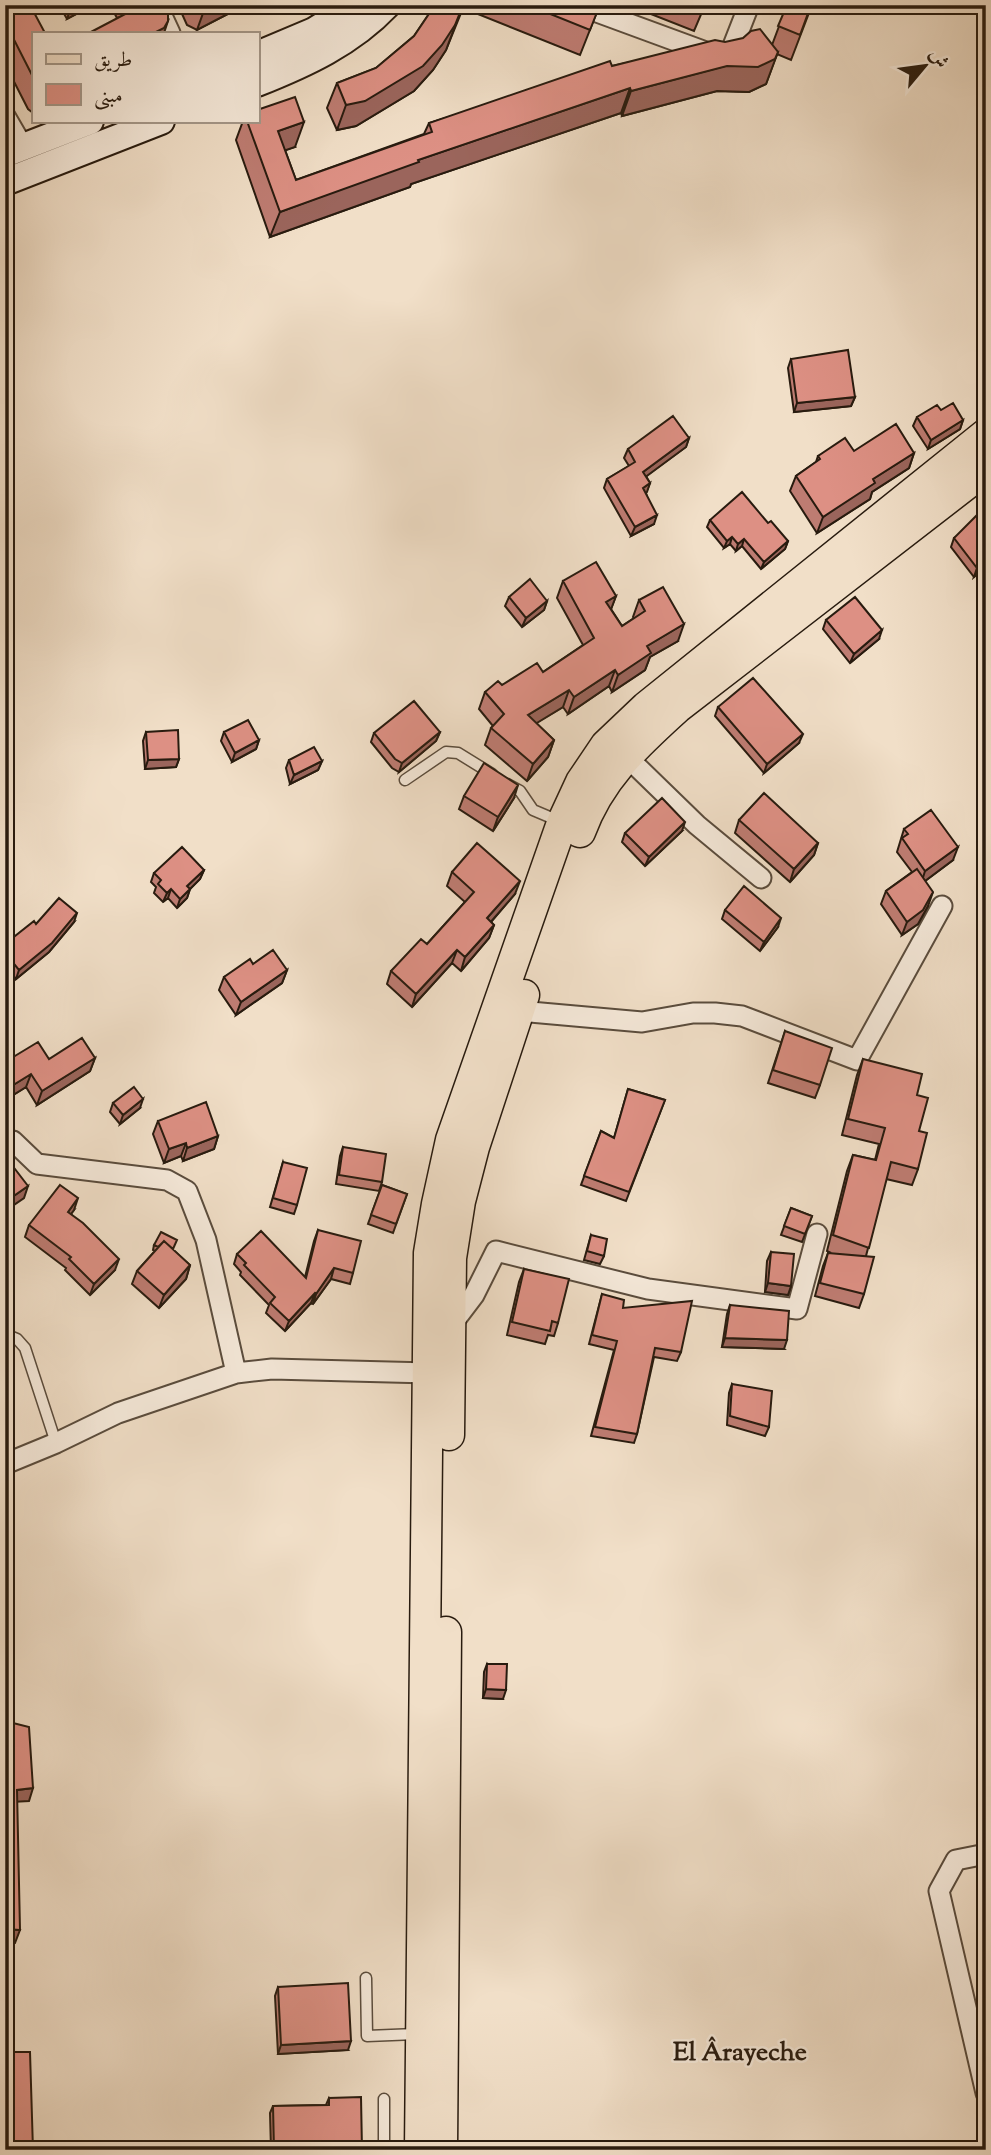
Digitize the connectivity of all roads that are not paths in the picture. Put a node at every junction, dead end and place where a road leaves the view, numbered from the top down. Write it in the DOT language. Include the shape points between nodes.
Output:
graph roads {
  1 [pos="157,5"];
  2 [pos="356,5"];
  3 [pos="387,5"];
  4 [pos="578,5"];
  5 [pos="749,5"];
  6 [pos="170,32"];
  7 [pos="259,54"];
  8 [pos="259,82"];
  9 [pos="5,116"];
  10 [pos="87,122"];
  11 [pos="158,122"];
  12 [pos="14,151"];
  13 [pos="5,182"];
  14 [pos="986,434"];
  15 [pos="986,469"];
  16 [pos="627,757"];
  17 [pos="405,780"];
  18 [pos="562,823"];
  19 [pos="761,878"];
  20 [pos="942,906"];
  21 [pos="519,1011"];
  22 [pos="13,1141"];
  23 [pos="817,1234"];
  24 [pos="452,1324"];
  25 [pos="5,1334"];
  26 [pos="236,1373"];
  27 [pos="429,1373"];
  28 [pos="56,1443"];
  29 [pos="5,1464"];
  30 [pos="986,1854"];
  31 [pos="366,1978"];
  32 [pos="420,2034"];
  33 [pos="986,2093"];
  34 [pos="384,2099"];
  35 [pos="384,2150"];
  36 [pos="420,2150"];
  37 [pos="442,2150"];
  1 -- 6 [label="street"];
  2 -- 7 [label="street" via="314,31"];
  3 -- 8 [label="street" via="328,51"];
  4 -- 5 [label="street" via="714,55 731,51"];
  9 -- 12 [label="street"];
  10 -- 12 [label="street"];
  11 -- 13 [label="street"];
  14 -- 18 [label="main road" via="646,707 606,745 581,782"];
  15 -- 16 [label="main road" via="677,708"];
  16 -- 19 [label="street" via="697,825"];
  16 -- 21 [label="main road" via="607,779 587,814"];
  17 -- 18 [label="lane" via="446,752 458,753 520,791 533,810"];
  18 -- 27 [label="main road" via="451,1140 429,1253"];
  20 -- 21 [label="street" via="857,1059 742,1016 693,1013 642,1022"];
  21 -- 24 [label="main road" via="460,1201 452,1258"];
  22 -- 26 [label="street" via="37,1164 167,1180 187,1191 206,1240"];
  23 -- 24 [label="street" via="797,1309 648,1289 496,1251 474,1295"];
  24 -- 37 [label="main road"];
  25 -- 28 [label="lane" via="25,1348"];
  26 -- 27 [label="street" via="272,1369"];
  26 -- 28 [label="street" via="118,1413"];
  27 -- 32 [label="main road"];
  28 -- 29 [label="street"];
  30 -- 33 [label="street" via="956,1860 939,1891"];
  31 -- 32 [label="lane" via="367,2036"];
  32 -- 36 [label="main road"];
  34 -- 35 [label="lane"];
}
